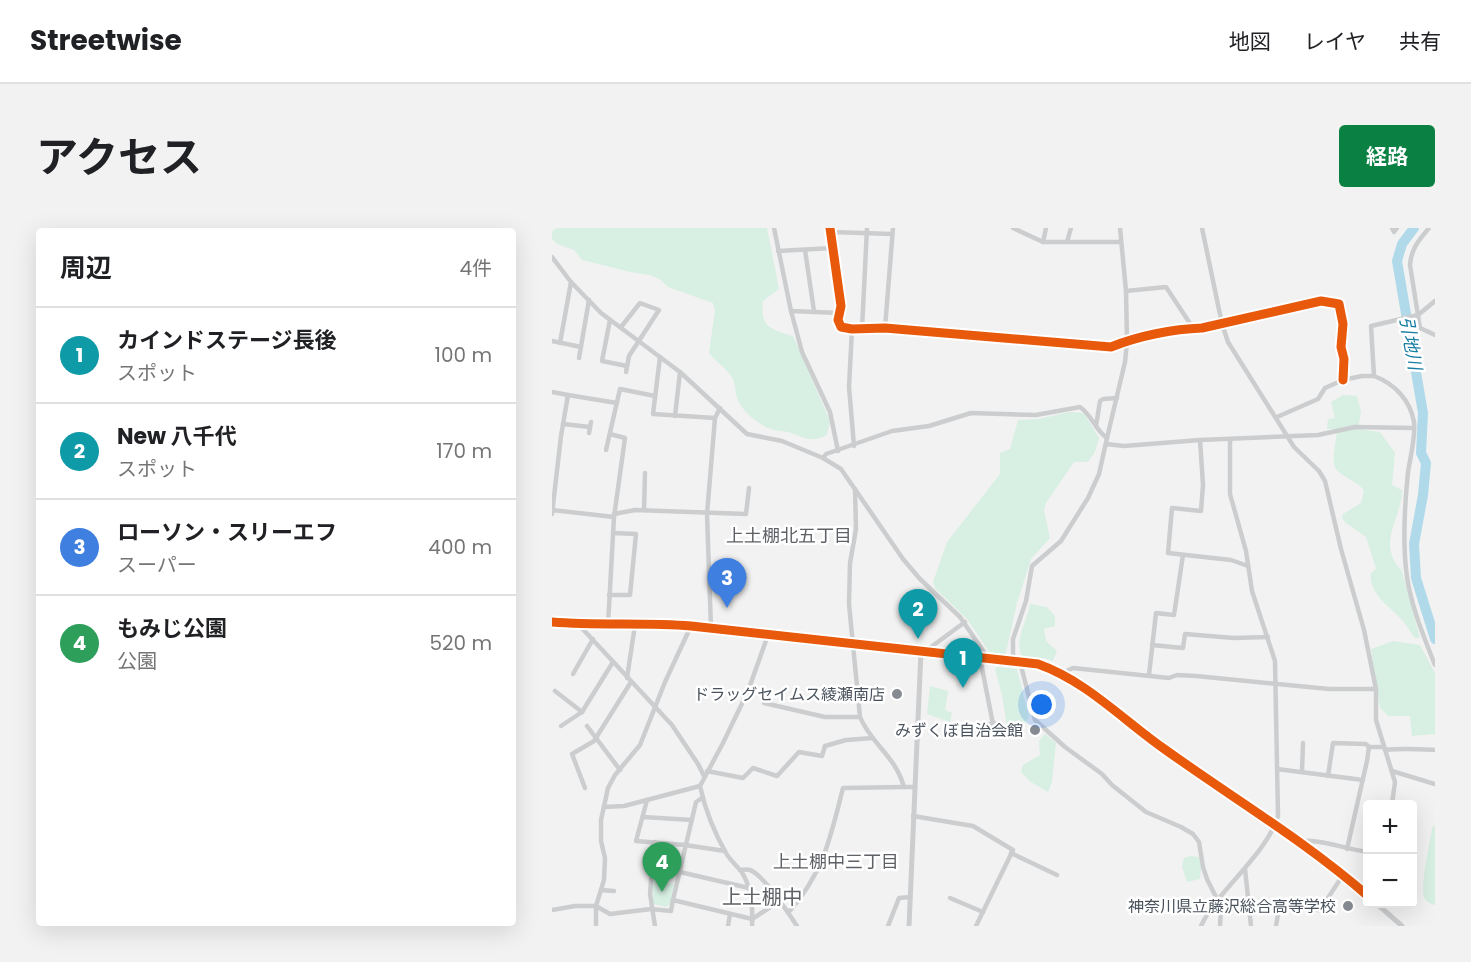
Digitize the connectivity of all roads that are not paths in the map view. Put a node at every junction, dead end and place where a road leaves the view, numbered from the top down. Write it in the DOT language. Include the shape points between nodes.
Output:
graph roads {
  1 [pos="774,228"];
  2 [pos="1046,228"];
  3 [pos="1071,228"];
  4 [pos="1120,228"];
  5 [pos="1202,228"];
  6 [pos="1392,228"];
  7 [pos="1397,228"];
  8 [pos="1429,228"];
  9 [pos="1016,229"];
  10 [pos="831,230"];
  11 [pos="867,231"];
  12 [pos="892,231"];
  13 [pos="1043,242"];
  14 [pos="1067,242"];
  15 [pos="1121,242"];
  16 [pos="833,248"];
  17 [pos="805,249"];
  18 [pos="778,251"];
  19 [pos="553,260"];
  20 [pos="571,282"];
  21 [pos="1126,291"];
  22 [pos="589,300"];
  23 [pos="1435,301"];
  24 [pos="791,311"];
  25 [pos="814,311"];
  26 [pos="839,313"];
  27 [pos="1416,315"];
  28 [pos="610,320"];
  29 [pos="1222,324"];
  30 [pos="621,327"];
  31 [pos="885,328"];
  32 [pos="1193,328"];
  33 [pos="852,329"];
  34 [pos="862,329"];
  35 [pos="1435,335"];
  36 [pos="638,340"];
  37 [pos="552,341"];
  38 [pos="1127,342"];
  39 [pos="560,343"];
  40 [pos="581,347"];
  41 [pos="660,357"];
  42 [pos="579,358"];
  43 [pos="680,372"];
  44 [pos="1374,376"];
  45 [pos="1343,380"];
  46 [pos="552,392"];
  47 [pos="568,395"];
  48 [pos="655,396"];
  49 [pos="1117,398"];
  50 [pos="617,403"];
  51 [pos="720,408"];
  52 [pos="675,416"];
  53 [pos="1276,417"];
  54 [pos="715,418"];
  55 [pos="563,424"];
  56 [pos="1096,426"];
  57 [pos="590,428"];
  58 [pos="1414,428"];
  59 [pos="610,434"];
  60 [pos="1287,436"];
  61 [pos="1107,438"];
  62 [pos="1230,439"];
  63 [pos="1200,440"];
  64 [pos="1106,444"];
  65 [pos="854,446"];
  66 [pos="606,450"];
  67 [pos="838,451"];
  68 [pos="823,458"];
  69 [pos="645,473"];
  70 [pos="749,488"];
  71 [pos="855,489"];
  72 [pos="644,510"];
  73 [pos="552,511"];
  74 [pos="707,514"];
  75 [pos="614,515"];
  76 [pos="613,533"];
  77 [pos="1183,555"];
  78 [pos="1248,566"];
  79 [pos="609,595"];
  80 [pos="552,622"];
  81 [pos="965,622"];
  82 [pos="579,625"];
  83 [pos="608,625"];
  84 [pos="635,625"];
  85 [pos="691,626"];
  86 [pos="711,628"];
  87 [pos="768,634"];
  88 [pos="1268,637"];
  89 [pos="593,639"];
  90 [pos="851,644"];
  91 [pos="1152,645"];
  92 [pos="924,652"];
  93 [pos="982,659"];
  94 [pos="613,662"];
  95 [pos="1013,662"];
  96 [pos="1020,662"];
  97 [pos="1435,665"];
  98 [pos="1062,673"];
  99 [pos="573,674"];
  100 [pos="1149,675"];
  101 [pos="629,680"];
  102 [pos="1275,684"];
  103 [pos="1376,689"];
  104 [pos="555,692"];
  105 [pos="764,703"];
  106 [pos="655,707"];
  107 [pos="582,712"];
  108 [pos="860,717"];
  109 [pos="999,723"];
  110 [pos="993,724"];
  111 [pos="986,725"];
  112 [pos="561,726"];
  113 [pos="586,726"];
  114 [pos="873,738"];
  115 [pos="596,739"];
  116 [pos="1303,743"];
  117 [pos="1369,747"];
  118 [pos="1384,749"];
  119 [pos="1435,750"];
  120 [pos="620,770"];
  121 [pos="1277,770"];
  122 [pos="1392,771"];
  123 [pos="1302,772"];
  124 [pos="706,774"];
  125 [pos="1328,776"];
  126 [pos="1363,780"];
  127 [pos="1435,784"];
  128 [pos="700,786"];
  129 [pos="904,787"];
  130 [pos="914,787"];
  131 [pos="585,788"];
  132 [pos="702,798"];
  133 [pos="647,800"];
  134 [pos="1393,800"];
  135 [pos="604,807"];
  136 [pos="913,816"];
  137 [pos="643,817"];
  138 [pos="692,820"];
  139 [pos="1275,825"];
  140 [pos="1298,841"];
  141 [pos="654,842"];
  142 [pos="686,844"];
  143 [pos="1347,849"];
  144 [pos="724,851"];
  145 [pos="1363,851"];
  146 [pos="1011,853"];
  147 [pos="1245,868"];
  148 [pos="740,870"];
  149 [pos="680,872"];
  150 [pos="1057,875"];
  151 [pos="1343,875"];
  152 [pos="749,888"];
  153 [pos="601,890"];
  154 [pos="614,891"];
  155 [pos="1363,892"];
  156 [pos="910,897"];
  157 [pos="950,898"];
  158 [pos="1219,899"];
  159 [pos="673,900"];
  160 [pos="780,902"];
  161 [pos="596,906"];
  162 [pos="1382,908"];
  163 [pos="1386,908"];
  164 [pos="651,909"];
  165 [pos="552,910"];
  166 [pos="982,912"];
  167 [pos="1386,912"];
  168 [pos="788,913"];
  169 [pos="730,914"];
  170 [pos="752,919"];
  171 [pos="596,926"];
  172 [pos="655,926"];
  173 [pos="728,926"];
  174 [pos="752,926"];
  175 [pos="797,926"];
  176 [pos="888,926"];
  177 [pos="909,926"];
  178 [pos="976,926"];
  179 [pos="1201,926"];
  180 [pos="1220,926"];
  181 [pos="1251,926"];
  182 [pos="1276,926"];
  183 [pos="1402,926"];
  1 -- 18 [label="street"];
  2 -- 13 [label="street"];
  3 -- 14 [label="street"];
  4 -- 15 [label="street"];
  5 -- 29 [label="street"];
  6 -- 7 [label="street" via="1394,232"];
  8 -- 27 [label="street" via="1410,255"];
  9 -- 13 [label="street"];
  10 -- 11 [label="street"];
  10 -- 16 [label="street"];
  11 -- 12 [label="street"];
  11 -- 34 [label="street"];
  12 -- 31 [label="street"];
  13 -- 14 [label="street"];
  14 -- 15 [label="street"];
  15 -- 21 [label="street"];
  16 -- 17 [label="street"];
  16 -- 26 [label="street"];
  17 -- 18 [label="street"];
  17 -- 25 [label="street"];
  18 -- 24 [label="street"];
  19 -- 20 [label="street"];
  20 -- 22 [label="street"];
  20 -- 39 [label="street"];
  21 -- 32 [label="street" via="1166,287"];
  21 -- 38 [label="street"];
  22 -- 28 [label="street"];
  22 -- 40 [label="street"];
  23 -- 27 [label="street"];
  24 -- 25 [label="street"];
  24 -- 67 [label="street" via="802,351 830,412"];
  25 -- 26 [label="street"];
  26 -- 33 [label="street" via="839,324"];
  27 -- 35 [label="street" via="1420,328"];
  27 -- 44 [label="street" via="1371,326"];
  28 -- 30 [label="street"];
  28 -- 36 [label="street" via="602,361 627,369"];
  29 -- 32 [label="street"];
  29 -- 45 [label="street" via="1311,302 1339,304"];
  29 -- 53 [label="street" via="1228,342"];
  30 -- 36 [label="street"];
  30 -- 36 [label="street" via="640,303 659,310"];
  31 -- 34 [label="street"];
  31 -- 38 [label="street" via="1111,347"];
  32 -- 38 [label="street"];
  33 -- 34 [label="street"];
  33 -- 65 [label="street" via="849,387"];
  36 -- 41 [label="street"];
  37 -- 39 [label="street"];
  38 -- 49 [label="street"];
  39 -- 40 [label="street"];
  40 -- 42 [label="street"];
  41 -- 43 [label="street"];
  41 -- 48 [label="street"];
  43 -- 51 [label="street"];
  43 -- 52 [label="street"];
  44 -- 45 [label="street"];
  44 -- 58 [label="street" via="1403,395"];
  45 -- 53 [label="street" via="1325,388 1318,399"];
  46 -- 47 [label="street"];
  47 -- 50 [label="street"];
  47 -- 55 [label="street"];
  48 -- 50 [label="street" via="620,389"];
  48 -- 52 [label="street" via="653,414"];
  49 -- 56 [label="street" via="1100,401"];
  49 -- 61 [label="street"];
  50 -- 59 [label="street"];
  51 -- 54 [label="street"];
  51 -- 68 [label="street" via="747,434 782,441"];
  52 -- 54 [label="street"];
  53 -- 60 [label="street"];
  54 -- 74 [label="street"];
  55 -- 57 [label="street"];
  55 -- 73 [label="street"];
  56 -- 61 [label="street"];
  56 -- 65 [label="street" via="1080,407 1036,415 971,413 929,426 892,431"];
  58 -- 60 [label="street" via="1355,427 1318,435"];
  58 -- 97 [label="street" via="1407,486 1405,565 1415,610"];
  59 -- 66 [label="street"];
  59 -- 75 [label="street" via="625,438"];
  60 -- 62 [label="street"];
  60 -- 103 [label="street" via="1325,481"];
  61 -- 64 [label="street"];
  62 -- 63 [label="street"];
  62 -- 78 [label="street" via="1230,494"];
  63 -- 64 [label="street"];
  63 -- 77 [label="street" via="1201,511 1172,508 1168,553"];
  64 -- 95 [label="street" via="1089,498 1061,541 1032,566 1026,601 1013,639"];
  65 -- 67 [label="street"];
  67 -- 68 [label="street"];
  68 -- 71 [label="street" via="841,470"];
  69 -- 72 [label="street"];
  70 -- 74 [label="street" via="746,514"];
  71 -- 81 [label="street" via="914,573"];
  71 -- 90 [label="street" via="856,529 850,563"];
  72 -- 74 [label="street"];
  72 -- 75 [label="street"];
  73 -- 75 [label="street"];
  74 -- 86 [label="street"];
  75 -- 76 [label="street"];
  76 -- 79 [label="street"];
  76 -- 79 [label="street" via="636,534 630,596"];
  77 -- 78 [label="street" via="1231,560"];
  77 -- 91 [label="street" via="1174,615 1156,613"];
  78 -- 88 [label="street"];
  79 -- 83 [label="street"];
  80 -- 82 [label="street"];
  81 -- 92 [label="street"];
  81 -- 93 [label="street" via="984,652"];
  82 -- 83 [label="street"];
  82 -- 89 [label="street"];
  83 -- 84 [label="street"];
  84 -- 85 [label="street"];
  84 -- 101 [label="street"];
  85 -- 86 [label="street"];
  85 -- 106 [label="street"];
  86 -- 87 [label="street"];
  87 -- 90 [label="street"];
  87 -- 124 [label="street" via="747,691"];
  88 -- 91 [label="street" via="1234,639 1185,634 1183,648"];
  88 -- 102 [label="street" via="1275,661"];
  89 -- 94 [label="street"];
  89 -- 99 [label="street"];
  90 -- 92 [label="street"];
  90 -- 108 [label="street"];
  91 -- 100 [label="street"];
  92 -- 93 [label="street"];
  92 -- 130 [label="street"];
  93 -- 95 [label="street"];
  93 -- 110 [label="street"];
  94 -- 101 [label="street"];
  94 -- 107 [label="street"];
  95 -- 96 [label="street"];
  96 -- 98 [label="street"];
  96 -- 158 [label="street" via="1035,720 1146,812 1193,834 1199,842 1207,879"];
  98 -- 100 [label="street" via="1073,668"];
  98 -- 139 [label="street" via="1160,747"];
  100 -- 102 [label="street" via="1196,675"];
  101 -- 106 [label="street"];
  101 -- 115 [label="street"];
  102 -- 103 [label="street"];
  102 -- 121 [label="street"];
  103 -- 118 [label="street" via="1376,720"];
  104 -- 107 [label="street"];
  105 -- 108 [label="street" via="825,717"];
  106 -- 120 [label="street" via="640,745"];
  106 -- 124 [label="street"];
  107 -- 112 [label="street"];
  108 -- 114 [label="street"];
  109 -- 110 [label="street"];
  110 -- 111 [label="street"];
  113 -- 115 [label="street"];
  114 -- 124 [label="street" via="825,746 822,756 799,752 777,776 753,768 743,778"];
  114 -- 129 [label="street" via="894,763"];
  115 -- 120 [label="street"];
  115 -- 131 [label="street" via="572,754"];
  116 -- 123 [label="street"];
  117 -- 118 [label="street"];
  117 -- 125 [label="street" via="1333,743"];
  117 -- 126 [label="street"];
  118 -- 119 [label="street"];
  118 -- 122 [label="street"];
  120 -- 135 [label="street" via="611,780"];
  121 -- 123 [label="street"];
  121 -- 139 [label="street"];
  122 -- 127 [label="street"];
  122 -- 134 [label="street"];
  123 -- 125 [label="street"];
  124 -- 128 [label="street"];
  125 -- 126 [label="street"];
  126 -- 143 [label="street"];
  128 -- 132 [label="street"];
  128 -- 133 [label="street"];
  129 -- 130 [label="street"];
  129 -- 168 [label="street" via="843,788 827,850 812,882"];
  130 -- 136 [label="street"];
  132 -- 138 [label="street" via="696,802"];
  132 -- 144 [label="street"];
  133 -- 135 [label="street"];
  133 -- 137 [label="street"];
  135 -- 153 [label="street" via="600,831 605,858"];
  136 -- 146 [label="street" via="973,826 1013,850"];
  136 -- 156 [label="street"];
  137 -- 138 [label="street"];
  137 -- 141 [label="street" via="636,841"];
  138 -- 142 [label="street"];
  139 -- 140 [label="street"];
  139 -- 147 [label="street"];
  140 -- 143 [label="street" via="1315,840"];
  140 -- 151 [label="street"];
  141 -- 142 [label="street"];
  141 -- 164 [label="street"];
  142 -- 144 [label="street"];
  142 -- 149 [label="street"];
  143 -- 145 [label="street"];
  144 -- 148 [label="street"];
  146 -- 150 [label="street"];
  146 -- 166 [label="street"];
  147 -- 158 [label="street"];
  147 -- 181 [label="street"];
  148 -- 152 [label="street"];
  148 -- 160 [label="street" via="751,870 759,876"];
  149 -- 152 [label="street"];
  149 -- 159 [label="street"];
  151 -- 155 [label="street"];
  151 -- 182 [label="street" via="1320,910 1279,908"];
  152 -- 170 [label="street"];
  153 -- 154 [label="street"];
  153 -- 161 [label="street"];
  156 -- 176 [label="street" via="898,898"];
  156 -- 177 [label="street"];
  157 -- 166 [label="street"];
  158 -- 179 [label="street"];
  158 -- 180 [label="street"];
  159 -- 164 [label="street" via="671,911"];
  159 -- 169 [label="street"];
  160 -- 168 [label="street"];
  160 -- 170 [label="street"];
  161 -- 164 [label="street" via="610,914"];
  161 -- 165 [label="street"];
  161 -- 171 [label="street"];
  162 -- 167 [label="street"];
  163 -- 167 [label="street"];
  164 -- 172 [label="street"];
  166 -- 178 [label="street"];
  167 -- 183 [label="street"];
  168 -- 175 [label="street"];
  169 -- 170 [label="street"];
  169 -- 173 [label="street"];
  170 -- 174 [label="street"];
}
